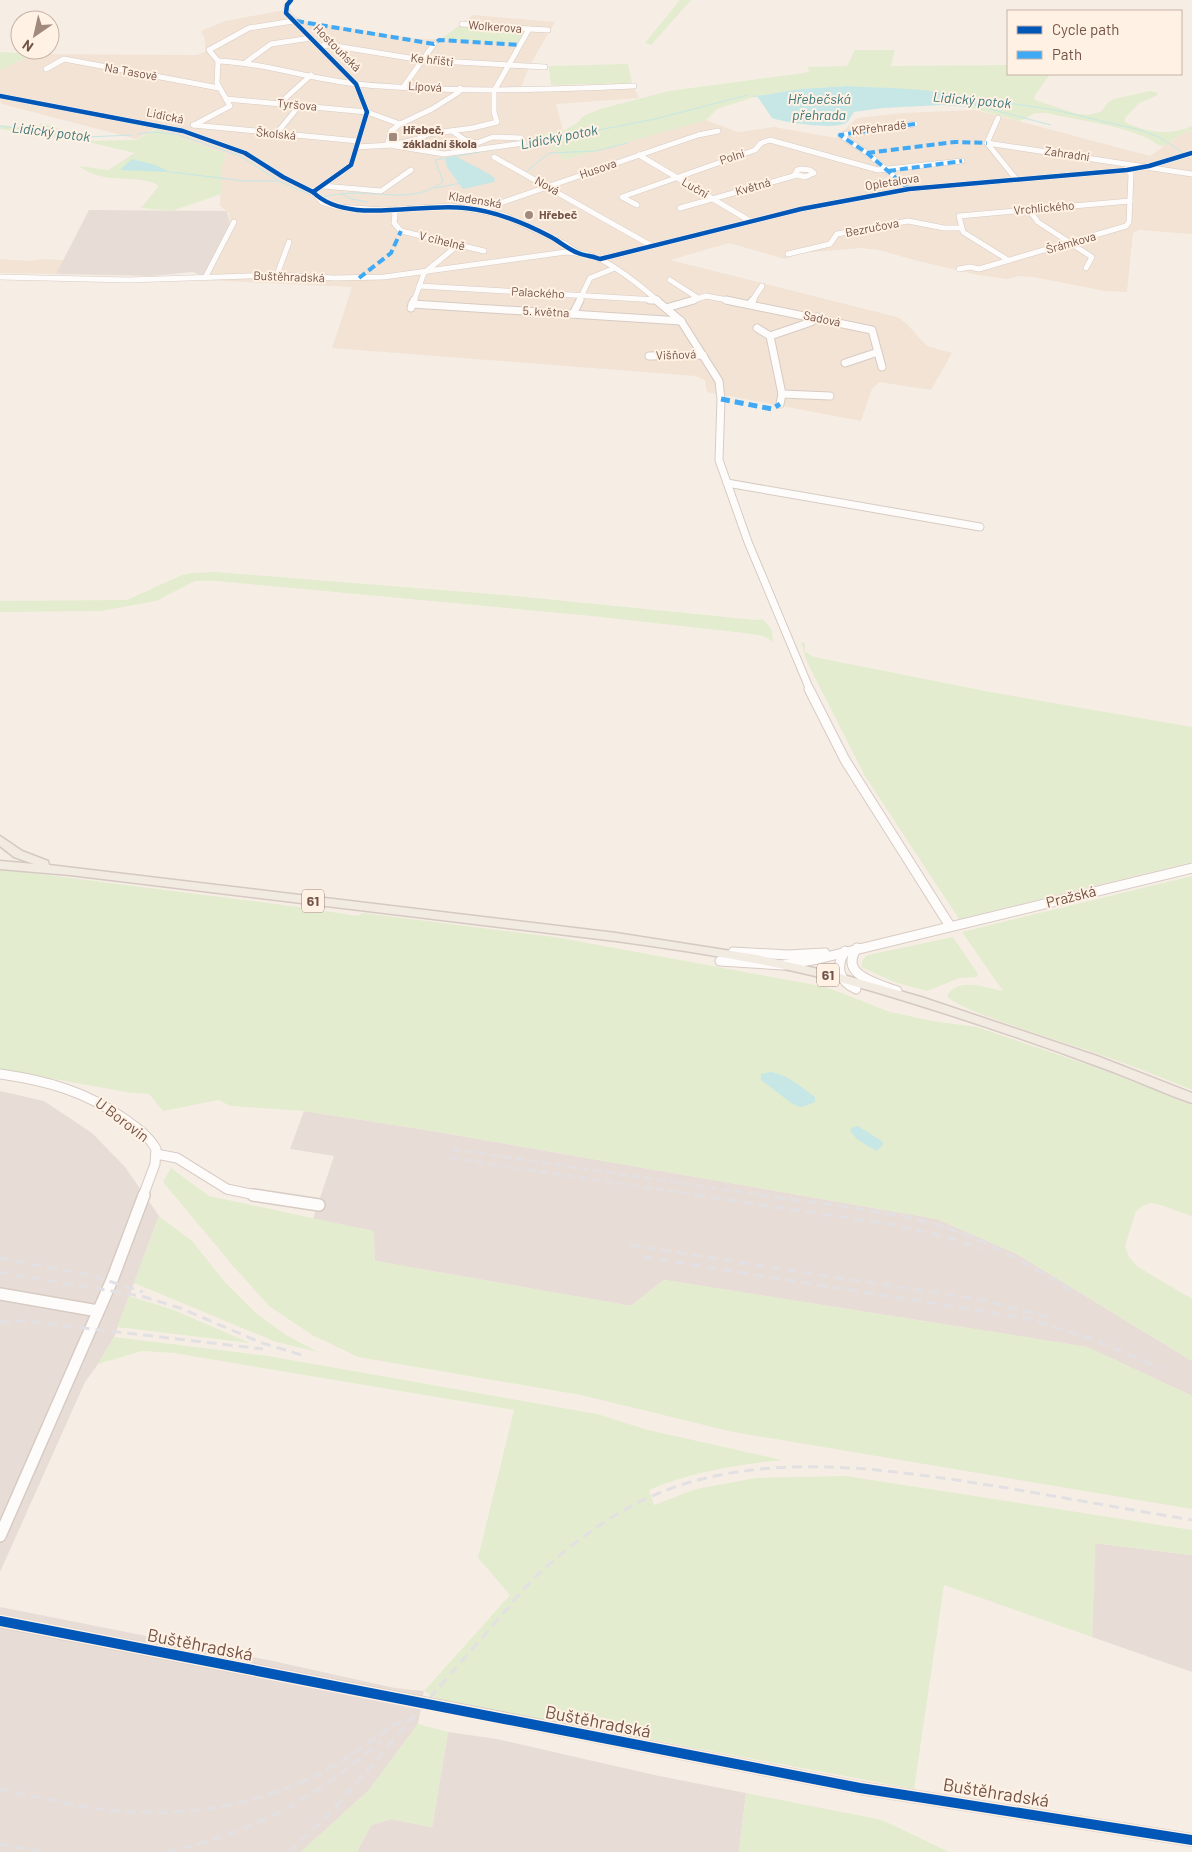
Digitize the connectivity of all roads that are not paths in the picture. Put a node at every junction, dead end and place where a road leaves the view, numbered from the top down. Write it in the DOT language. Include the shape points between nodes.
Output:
graph roads {
  1 [pos="291,0"];
  2 [pos="293,20"];
  3 [pos="462,24"];
  4 [pos="528,29"];
  5 [pos="548,30"];
  6 [pos="311,38"];
  7 [pos="434,44"];
  8 [pos="320,46"];
  9 [pos="422,60"];
  10 [pos="218,61"];
  11 [pos="245,63"];
  12 [pos="508,66"];
  13 [pos="545,68"];
  14 [pos="46,69"];
  15 [pos="311,76"];
  16 [pos="356,84"];
  17 [pos="404,86"];
  18 [pos="634,86"];
  19 [pos="218,88"];
  20 [pos="460,88"];
  21 [pos="495,89"];
  22 [pos="0,96"];
  23 [pos="226,99"];
  24 [pos="278,104"];
  25 [pos="299,106"];
  26 [pos="367,112"];
  27 [pos="998,118"];
  28 [pos="400,124"];
  29 [pos="915,124"];
  30 [pos="193,126"];
  31 [pos="183,131"];
  32 [pos="452,131"];
  33 [pos="718,131"];
  34 [pos="276,134"];
  35 [pos="986,143"];
  36 [pos="357,144"];
  37 [pos="392,145"];
  38 [pos="1192,153"];
  39 [pos="639,155"];
  40 [pos="494,157"];
  41 [pos="962,162"];
  42 [pos="1147,166"];
  43 [pos="411,170"];
  44 [pos="1126,170"];
  45 [pos="888,171"];
  46 [pos="1192,174"];
  47 [pos="797,175"];
  48 [pos="675,177"];
  49 [pos="1016,180"];
  50 [pos="323,186"];
  51 [pos="548,186"];
  52 [pos="909,189"];
  53 [pos="313,192"];
  54 [pos="713,198"];
  55 [pos="1130,201"];
  56 [pos="637,205"];
  57 [pos="680,208"];
  58 [pos="392,209"];
  59 [pos="480,210"];
  60 [pos="1029,210"];
  61 [pos="959,216"];
  62 [pos="750,221"];
  63 [pos="234,222"];
  64 [pos="961,228"];
  65 [pos="289,242"];
  66 [pos="1072,242"];
  67 [pos="458,245"];
  68 [pos="652,246"];
  69 [pos="484,251"];
  70 [pos="577,253"];
  71 [pos="788,254"];
  72 [pos="600,259"];
  73 [pos="1008,260"];
  74 [pos="615,268"];
  75 [pos="1086,268"];
  76 [pos="959,269"];
  77 [pos="424,273"];
  78 [pos="277,275"];
  79 [pos="206,276"];
  80 [pos="0,277"];
  81 [pos="670,280"];
  82 [pos="419,286"];
  83 [pos="762,286"];
  84 [pos="581,295"];
  85 [pos="698,298"];
  86 [pos="656,300"];
  87 [pos="750,304"];
  88 [pos="666,308"];
  89 [pos="573,314"];
  90 [pos="816,317"];
  91 [pos="681,321"];
  92 [pos="757,328"];
  93 [pos="770,336"];
  94 [pos="878,352"];
  95 [pos="703,355"];
  96 [pos="649,356"];
  97 [pos="845,363"];
  98 [pos="882,367"];
  99 [pos="782,394"];
  100 [pos="830,396"];
  101 [pos="780,404"];
  102 [pos="727,483"];
  103 [pos="980,527"];
  104 [pos="0,840"];
  105 [pos="0,857"];
  106 [pos="0,865"];
  107 [pos="1192,868"];
  108 [pos="70,871"];
  109 [pos="950,926"];
  110 [pos="557,931"];
  111 [pos="672,945"];
  112 [pos="857,948"];
  113 [pos="845,951"];
  114 [pos="720,961"];
  115 [pos="783,965"];
  116 [pos="842,978"];
  117 [pos="856,990"];
  118 [pos="940,1007"];
  119 [pos="980,1021"];
  120 [pos="0,1074"];
  121 [pos="1192,1098"];
  122 [pos="156,1154"];
  123 [pos="319,1205"];
  124 [pos="0,1294"];
  125 [pos="98,1311"];
  126 [pos="0,1536"];
  127 [pos="0,1621"];
  128 [pos="1192,1840"];
  1 -- 2 [label="street, Hostouňská" via="286,13"];
  2 -- 6 [label="street, Hostouňská"];
  2 -- 10 [label="street" via="249,28 229,37 209,50"];
  3 -- 4 [label="street, Wolkerova"];
  4 -- 5 [label="street, Wolkerova"];
  4 -- 12 [label="street, Wolkerova"];
  6 -- 8 [label="street, Hostouňská"];
  6 -- 11 [label="street" via="271,44"];
  7 -- 9 [label="street"];
  8 -- 9 [label="street, Ke hřišti"];
  8 -- 16 [label="street, Hostouňská"];
  9 -- 12 [label="street, Ke hřišti"];
  9 -- 17 [label="street"];
  10 -- 11 [label="street, Lípová"];
  10 -- 19 [label="street"];
  11 -- 15 [label="street, Lípová"];
  12 -- 13 [label="street, Ke hřišti"];
  12 -- 21 [label="street, Wolkerova"];
  14 -- 19 [label="street, Na Tasově" via="64,60"];
  15 -- 16 [label="street, Lípová"];
  15 -- 24 [label="street"];
  16 -- 17 [label="street, Lípová"];
  16 -- 26 [label="street, Hostouňská"];
  17 -- 20 [label="street, Lípová"];
  18 -- 21 [label="street, Lípová"];
  19 -- 23 [label="street"];
  20 -- 21 [label="street, Lípová"];
  20 -- 28 [label="street" via="459,92 437,106"];
  21 -- 32 [label="street" via="497,122"];
  22 -- 31 [label="street, Lidická"];
  23 -- 24 [label="street, Tyršova"];
  23 -- 30 [label="street" via="230,106 227,109"];
  24 -- 25 [label="street, Tyršova"];
  25 -- 26 [label="street, Tyršova"];
  25 -- 34 [label="street"];
  26 -- 28 [label="street, Tyršova"];
  26 -- 36 [label="street"];
  27 -- 35 [label="street"];
  28 -- 37 [label="street" via="391,131 388,142"];
  29 -- 45 [label="street, KPřehradě" via="840,134"];
  30 -- 31 [label="street"];
  30 -- 34 [label="street, Školská"];
  31 -- 53 [label="street, Lidická" via="245,153"];
  32 -- 37 [label="street" via="428,134"];
  32 -- 37 [label="street, Školská" via="477,143 493,137 521,138 524,143 444,154"];
  33 -- 39 [label="street, Husova"];
  34 -- 36 [label="street, Školská"];
  35 -- 42 [label="street, Zahradní"];
  35 -- 49 [label="street"];
  36 -- 37 [label="street, Školská"];
  36 -- 50 [label="street" via="351,165"];
  38 -- 42 [label="street, Opletalova"];
  39 -- 48 [label="street, Luční"];
  39 -- 51 [label="street, Husova"];
  40 -- 51 [label="street, Nová"];
  41 -- 45 [label="street"];
  42 -- 44 [label="street, Opletalova"];
  42 -- 46 [label="street, Zahradní"];
  43 -- 50 [label="street" via="381,191"];
  44 -- 49 [label="street, Opletalova"];
  44 -- 55 [label="street, Šrámkova" via="1131,174"];
  45 -- 48 [label="street, Polní" via="772,140 761,143 755,150"];
  45 -- 52 [label="street, KPřehradě"];
  47 -- 54 [label="street, Květná"];
  48 -- 54 [label="street, Luční"];
  48 -- 56 [label="street, Polní" via="622,197"];
  49 -- 52 [label="street, Opletalova"];
  50 -- 53 [label="street"];
  51 -- 59 [label="street, Husova"];
  51 -- 68 [label="street, Nová"];
  52 -- 62 [label="street, Opletalova"];
  53 -- 58 [label="street, Kladenská" via="328,206"];
  54 -- 57 [label="street, Květná"];
  54 -- 62 [label="street, Luční"];
  55 -- 60 [label="street, Vrchlického"];
  55 -- 66 [label="street, Šrámkova" via="1126,226"];
  58 -- 59 [label="street, Kladenská" via="451,206"];
  58 -- 67 [label="street, V cihelně" via="394,222 401,231"];
  59 -- 70 [label="street, Kladenská" via="518,220"];
  60 -- 61 [label="street, Vrchlického"];
  60 -- 66 [label="street" via="1038,222"];
  61 -- 64 [label="street"];
  62 -- 68 [label="street, Opletalova"];
  63 -- 79 [label="street"];
  64 -- 71 [label="street, Bezručova" via="904,222 837,234 830,244"];
  64 -- 73 [label="street"];
  65 -- 78 [label="street"];
  66 -- 73 [label="street, Šrámkova"];
  66 -- 75 [label="street" via="1092,256"];
  67 -- 69 [label="street, V cihelně"];
  67 -- 77 [label="street"];
  68 -- 72 [label="street, Opletalova"];
  70 -- 72 [label="street, Kladenská"];
  70 -- 77 [label="street, Buštěhradská" via="544,254"];
  72 -- 74 [label="street, Kladenská"];
  73 -- 76 [label="street, Šrámkova" via="979,269"];
  74 -- 84 [label="street" via="592,276"];
  74 -- 86 [label="street, Kladenská"];
  77 -- 78 [label="street, Buštěhradská" via="350,278"];
  77 -- 82 [label="street"];
  78 -- 79 [label="street, Buštěhradská"];
  79 -- 80 [label="street, Buštěhradská" via="128,280"];
  81 -- 85 [label="street"];
  82 -- 84 [label="street, Palackého"];
  82 -- 89 [label="street, 5. května" via="411,306"];
  83 -- 87 [label="street"];
  84 -- 86 [label="street, Palackého"];
  84 -- 89 [label="street"];
  85 -- 87 [label="street, Sadová" via="706,296"];
  85 -- 88 [label="street, Sadová"];
  86 -- 88 [label="street, Kladenská"];
  87 -- 90 [label="street, Sadová"];
  88 -- 91 [label="street, Kladenská"];
  89 -- 91 [label="street, 5. května"];
  90 -- 93 [label="street" via="811,322"];
  90 -- 94 [label="street, Sadová" via="872,330"];
  91 -- 95 [label="street, Kladenská"];
  92 -- 93 [label="street"];
  93 -- 99 [label="street"];
  94 -- 97 [label="street"];
  94 -- 98 [label="street, Sadová"];
  95 -- 96 [label="street, Višňová"];
  95 -- 102 [label="street, Kladenská" via="715,372 721,394 718,454"];
  99 -- 100 [label="street"];
  99 -- 101 [label="street"];
  102 -- 103 [label="street"];
  102 -- 109 [label="street, Kladenská" via="808,687 845,760"];
  104 -- 108 [label="main road, 61" via="26,857"];
  105 -- 108 [label="main road, 61"];
  106 -- 108 [label="main road, 61"];
  107 -- 109 [label="street, Pražská"];
  108 -- 110 [label="main road, 61"];
  109 -- 112 [label="street, Pražská"];
  110 -- 111 [label="main road, 61"];
  110 -- 114 [label="main road, 61"];
  111 -- 113 [label="street" via="768,955"];
  111 -- 115 [label="main road, 61"];
  112 -- 113 [label="street, Pražská"];
  112 -- 118 [label="street" via="851,962 853,970 860,976"];
  113 -- 115 [label="street"];
  113 -- 116 [label="street" via="838,963"];
  114 -- 115 [label="street"];
  114 -- 117 [label="main road, 61"];
  115 -- 116 [label="main road, 61"];
  116 -- 117 [label="street"];
  116 -- 118 [label="main road, 61"];
  117 -- 119 [label="main road, 61"];
  118 -- 119 [label="main road, 61"];
  119 -- 121 [label="main road, 61" via="1108,1064"];
  120 -- 122 [label="street, U Borovin" via="46,1081 96,1099 148,1138 154,1144"];
  122 -- 123 [label="street, U Borovin" via="170,1154 229,1189"];
  122 -- 125 [label="street" via="155,1164"];
  124 -- 125 [label="street"];
  125 -- 126 [label="street"];
  127 -- 128 [label="street, Buštěhradská, bridge" via="860,1788"];
}
